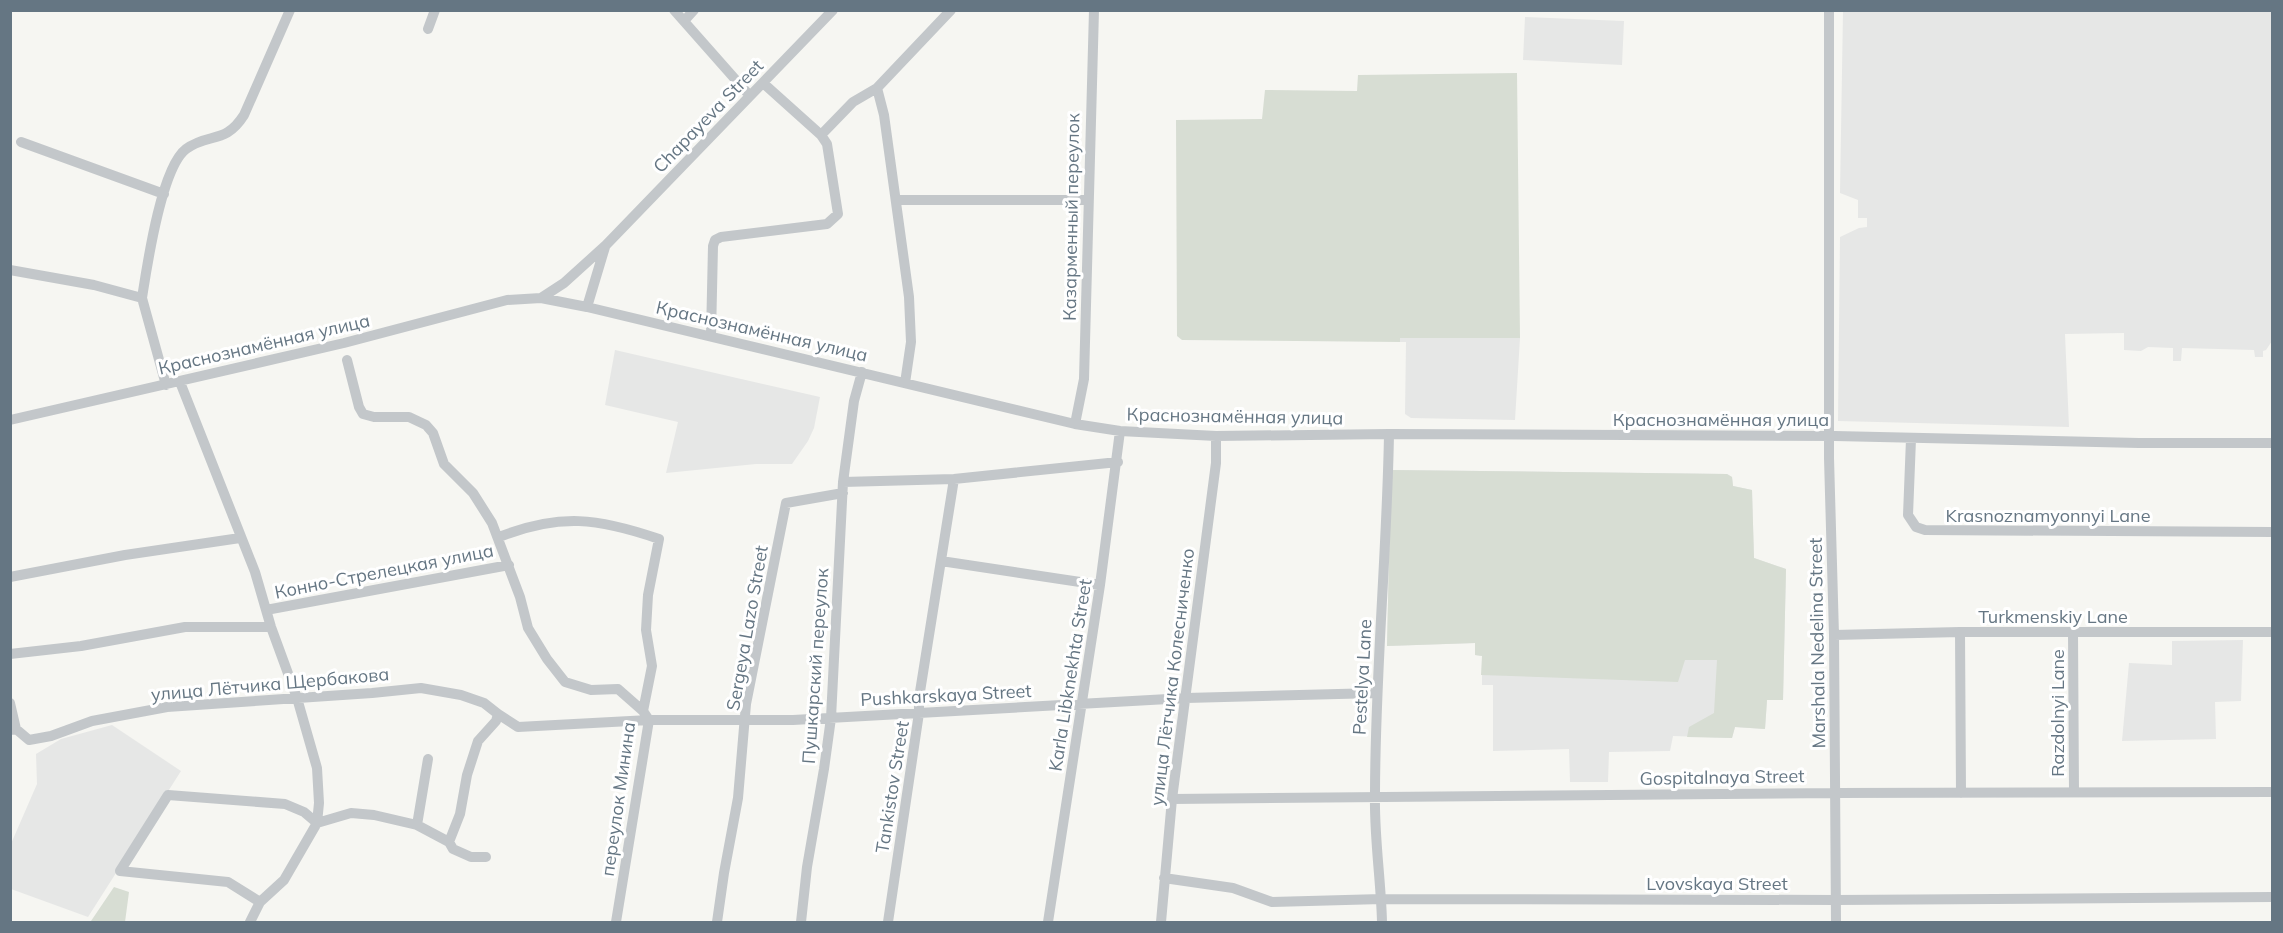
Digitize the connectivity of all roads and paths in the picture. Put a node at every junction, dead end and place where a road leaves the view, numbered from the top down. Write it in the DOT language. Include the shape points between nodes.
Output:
graph roads {
  1 [pos="290,10"];
  2 [pos="435,10"];
  3 [pos="674,10"];
  4 [pos="694,10"];
  5 [pos="833,10"];
  6 [pos="951,10"];
  7 [pos="1094,10"];
  8 [pos="1829,10"];
  9 [pos="684,21"];
  10 [pos="428,29"];
  11 [pos="763,83"];
  12 [pos="877,88"];
  13 [pos="750,96"];
  14 [pos="821,135"];
  15 [pos="21,142"];
  16 [pos="164,194"];
  17 [pos="897,200"];
  18 [pos="1088,200"];
  19 [pos="606,245"];
  20 [pos="10,270"];
  21 [pos="142,298"];
  22 [pos="541,298"];
  23 [pos="587,307"];
  24 [pos="711,336"];
  25 [pos="347,360"];
  26 [pos="862,372"];
  27 [pos="180,382"];
  28 [pos="905,383"];
  29 [pos="166,385"];
  30 [pos="10,420"];
  31 [pos="1075,424"];
  32 [pos="1120,431"];
  33 [pos="1389,434"];
  34 [pos="1216,436"];
  35 [pos="1829,436"];
  36 [pos="1911,438"];
  37 [pos="2272,443"];
  38 [pos="1118,462"];
  39 [pos="954,479"];
  40 [pos="843,488"];
  41 [pos="2272,532"];
  42 [pos="499,537"];
  43 [pos="240,538"];
  44 [pos="940,561"];
  45 [pos="509,565"];
  46 [pos="10,577"];
  47 [pos="1100,585"];
  48 [pos="266,610"];
  49 [pos="271,627"];
  50 [pos="1960,632"];
  51 [pos="2272,632"];
  52 [pos="2073,633"];
  53 [pos="1834,635"];
  54 [pos="10,654"];
  55 [pos="1377,693"];
  56 [pos="297,698"];
  57 [pos="1186,698"];
  58 [pos="10,703"];
  59 [pos="1082,704"];
  60 [pos="920,713"];
  61 [pos="498,714"];
  62 [pos="646,715"];
  63 [pos="831,718"];
  64 [pos="746,720"];
  65 [pos="518,727"];
  66 [pos="13,729"];
  67 [pos="428,759"];
  68 [pos="2074,792"];
  69 [pos="2272,792"];
  70 [pos="1836,793"];
  71 [pos="1961,793"];
  72 [pos="1374,797"];
  73 [pos="1172,799"];
  74 [pos="317,823"];
  75 [pos="417,825"];
  76 [pos="449,842"];
  77 [pos="486,857"];
  78 [pos="1164,878"];
  79 [pos="2272,897"];
  80 [pos="1382,899"];
  81 [pos="1836,900"];
  82 [pos="260,902"];
  83 [pos="250,922"];
  84 [pos="616,922"];
  85 [pos="717,922"];
  86 [pos="801,922"];
  87 [pos="888,922"];
  88 [pos="1048,922"];
  89 [pos="1161,922"];
  90 [pos="1382,922"];
  91 [pos="1836,922"];
  1 -- 16 [label="street" via="238,125 230,133 186,149 175,162"];
  2 -- 10 [label="street"];
  3 -- 9 [label="street"];
  4 -- 9 [label="street"];
  5 -- 11 [label="street, Chapayeva Street"];
  6 -- 12 [label="street"];
  7 -- 18 [label="street, Казарменный переулок"];
  8 -- 35 [label="street, Marshala Nedelina Street"];
  9 -- 13 [label="street"];
  11 -- 13 [label="street, Chapayeva Street"];
  11 -- 14 [label="street"];
  12 -- 14 [label="street" via="853,102"];
  12 -- 17 [label="street"];
  13 -- 19 [label="street, Chapayeva Street"];
  14 -- 24 [label="street" via="827,144 838,214 827,224 715,240"];
  15 -- 16 [label="street"];
  16 -- 21 [label="street"];
  17 -- 18 [label="street"];
  17 -- 28 [label="street" via="911,342"];
  18 -- 31 [label="street, Казарменный переулок" via="1084,379"];
  19 -- 22 [label="street, Chapayeva Street"];
  19 -- 23 [label="street"];
  20 -- 21 [label="street"];
  21 -- 29 [label="street"];
  22 -- 23 [label="street, Краснознамённая улица"];
  22 -- 27 [label="street, Краснознамённая улица" via="507,300"];
  23 -- 24 [label="street, Краснознамённая улица"];
  24 -- 26 [label="street, Краснознамённая улица"];
  25 -- 42 [label="street" via="363,414 409,417 426,425 433,433 444,464 473,493"];
  26 -- 28 [label="street, Краснознамённая улица"];
  26 -- 40 [label="street, Пушкарский переулок" via="854,401"];
  27 -- 29 [label="street, Краснознамённая улица"];
  27 -- 43 [label="street"];
  28 -- 31 [label="street, Краснознамённая улица"];
  29 -- 30 [label="street, Краснознамённая улица"];
  31 -- 32 [label="street, Краснознамённая улица"];
  32 -- 34 [label="street, Краснознамённая улица"];
  32 -- 38 [label="street, Karla Libknekhta Street"];
  33 -- 34 [label="street, Краснознамённая улица"];
  33 -- 35 [label="street, Краснознамённая улица"];
  33 -- 55 [label="street, Pestelya Lane"];
  34 -- 57 [label="street, улица Лётчика Колесниченко" via="1216,463"];
  35 -- 36 [label="street, Краснознамённая улица"];
  35 -- 53 [label="street, Marshala Nedelina Street"];
  36 -- 37 [label="street, Краснознамённая улица"];
  36 -- 41 [label="street, Krasnoznamyonnyi Lane" via="1908,515 1916,527 1925,530"];
  38 -- 39 [label="street"];
  38 -- 47 [label="street, Karla Libknekhta Street"];
  39 -- 40 [label="street"];
  39 -- 44 [label="street, Tankistov Street"];
  40 -- 63 [label="street, Пушкарский переулок"];
  40 -- 64 [label="street, Sergeya Lazo Street" via="786,503 754,659"];
  42 -- 45 [label="street"];
  42 -- 62 [label="street, переулок Минина" via="571,519 613,525 659,539 648,595 646,630 652,666"];
  43 -- 46 [label="street"];
  43 -- 48 [label="street"];
  44 -- 47 [label="street"];
  44 -- 60 [label="street, Tankistov Street"];
  45 -- 48 [label="street, Конно-Стрелецкая улица"];
  45 -- 62 [label="street" via="528,628 565,682 591,690 618,688"];
  47 -- 59 [label="street, Karla Libknekhta Street"];
  48 -- 49 [label="street"];
  49 -- 54 [label="street, Конно-Стрелецкая улица" via="185,627"];
  49 -- 56 [label="street"];
  50 -- 52 [label="street, Turkmenskiy Lane"];
  50 -- 53 [label="street, Turkmenskiy Lane"];
  50 -- 71 [label="street"];
  51 -- 52 [label="street, Turkmenskiy Lane"];
  52 -- 68 [label="street, Razdolnyi Lane"];
  53 -- 70 [label="street, Marshala Nedelina Street"];
  55 -- 57 [label="street, Pushkarskaya Street"];
  55 -- 72 [label="street, Pestelya Lane"];
  56 -- 61 [label="street, улица Лётчика Щербакова" via="421,688 461,695 484,703"];
  56 -- 66 [label="street, улица Лётчика Щербакова" via="167,707 92,721 29,740"];
  56 -- 74 [label="street" via="317,768"];
  57 -- 59 [label="street, Pushkarskaya Street"];
  57 -- 73 [label="street, улица Лётчика Колесниченко"];
  58 -- 66 [label="street"];
  59 -- 60 [label="street, Pushkarskaya Street"];
  59 -- 88 [label="street, Karla Libknekhta Street"];
  60 -- 63 [label="street, Pushkarskaya Street"];
  60 -- 87 [label="street, Tankistov Street"];
  61 -- 65 [label="street, улица Лётчика Щербакова"];
  61 -- 76 [label="street" via="478,741"];
  62 -- 64 [label="street, Pushkarskaya Street"];
  62 -- 65 [label="street, Pushkarskaya Street"];
  62 -- 84 [label="street, переулок Минина"];
  63 -- 64 [label="street, Pushkarskaya Street"];
  63 -- 86 [label="street, Пушкарский переулок"];
  64 -- 85 [label="street, Sergeya Lazo Street" via="738,798"];
  67 -- 75 [label="street"];
  68 -- 69 [label="street, Gospitalnaya Street"];
  68 -- 71 [label="street, Gospitalnaya Street"];
  70 -- 71 [label="street, Gospitalnaya Street"];
  70 -- 72 [label="street, Gospitalnaya Street"];
  70 -- 81 [label="street, Marshala Nedelina Street"];
  72 -- 73 [label="street, Gospitalnaya Street"];
  72 -- 80 [label="street, Pestelya Lane"];
  73 -- 78 [label="street, улица Лётчика Колесниченко"];
  74 -- 75 [label="street" via="351,813 374,814"];
  74 -- 82 [label="street" via="284,880"];
  74 -- 82 [label="street" via="285,804 168,795 120,871 228,882"];
  75 -- 76 [label="street"];
  76 -- 77 [label="street" via="453,849 471,857"];
  78 -- 80 [label="street, Lvovskaya Street" via="1233,888 1272,902"];
  78 -- 89 [label="street, улица Лётчика Колесниченко"];
  79 -- 81 [label="street, Lvovskaya Street"];
  80 -- 81 [label="street, Lvovskaya Street"];
  80 -- 90 [label="street, Pestelya Lane"];
  81 -- 91 [label="street, Marshala Nedelina Street"];
  82 -- 83 [label="street"];
}
